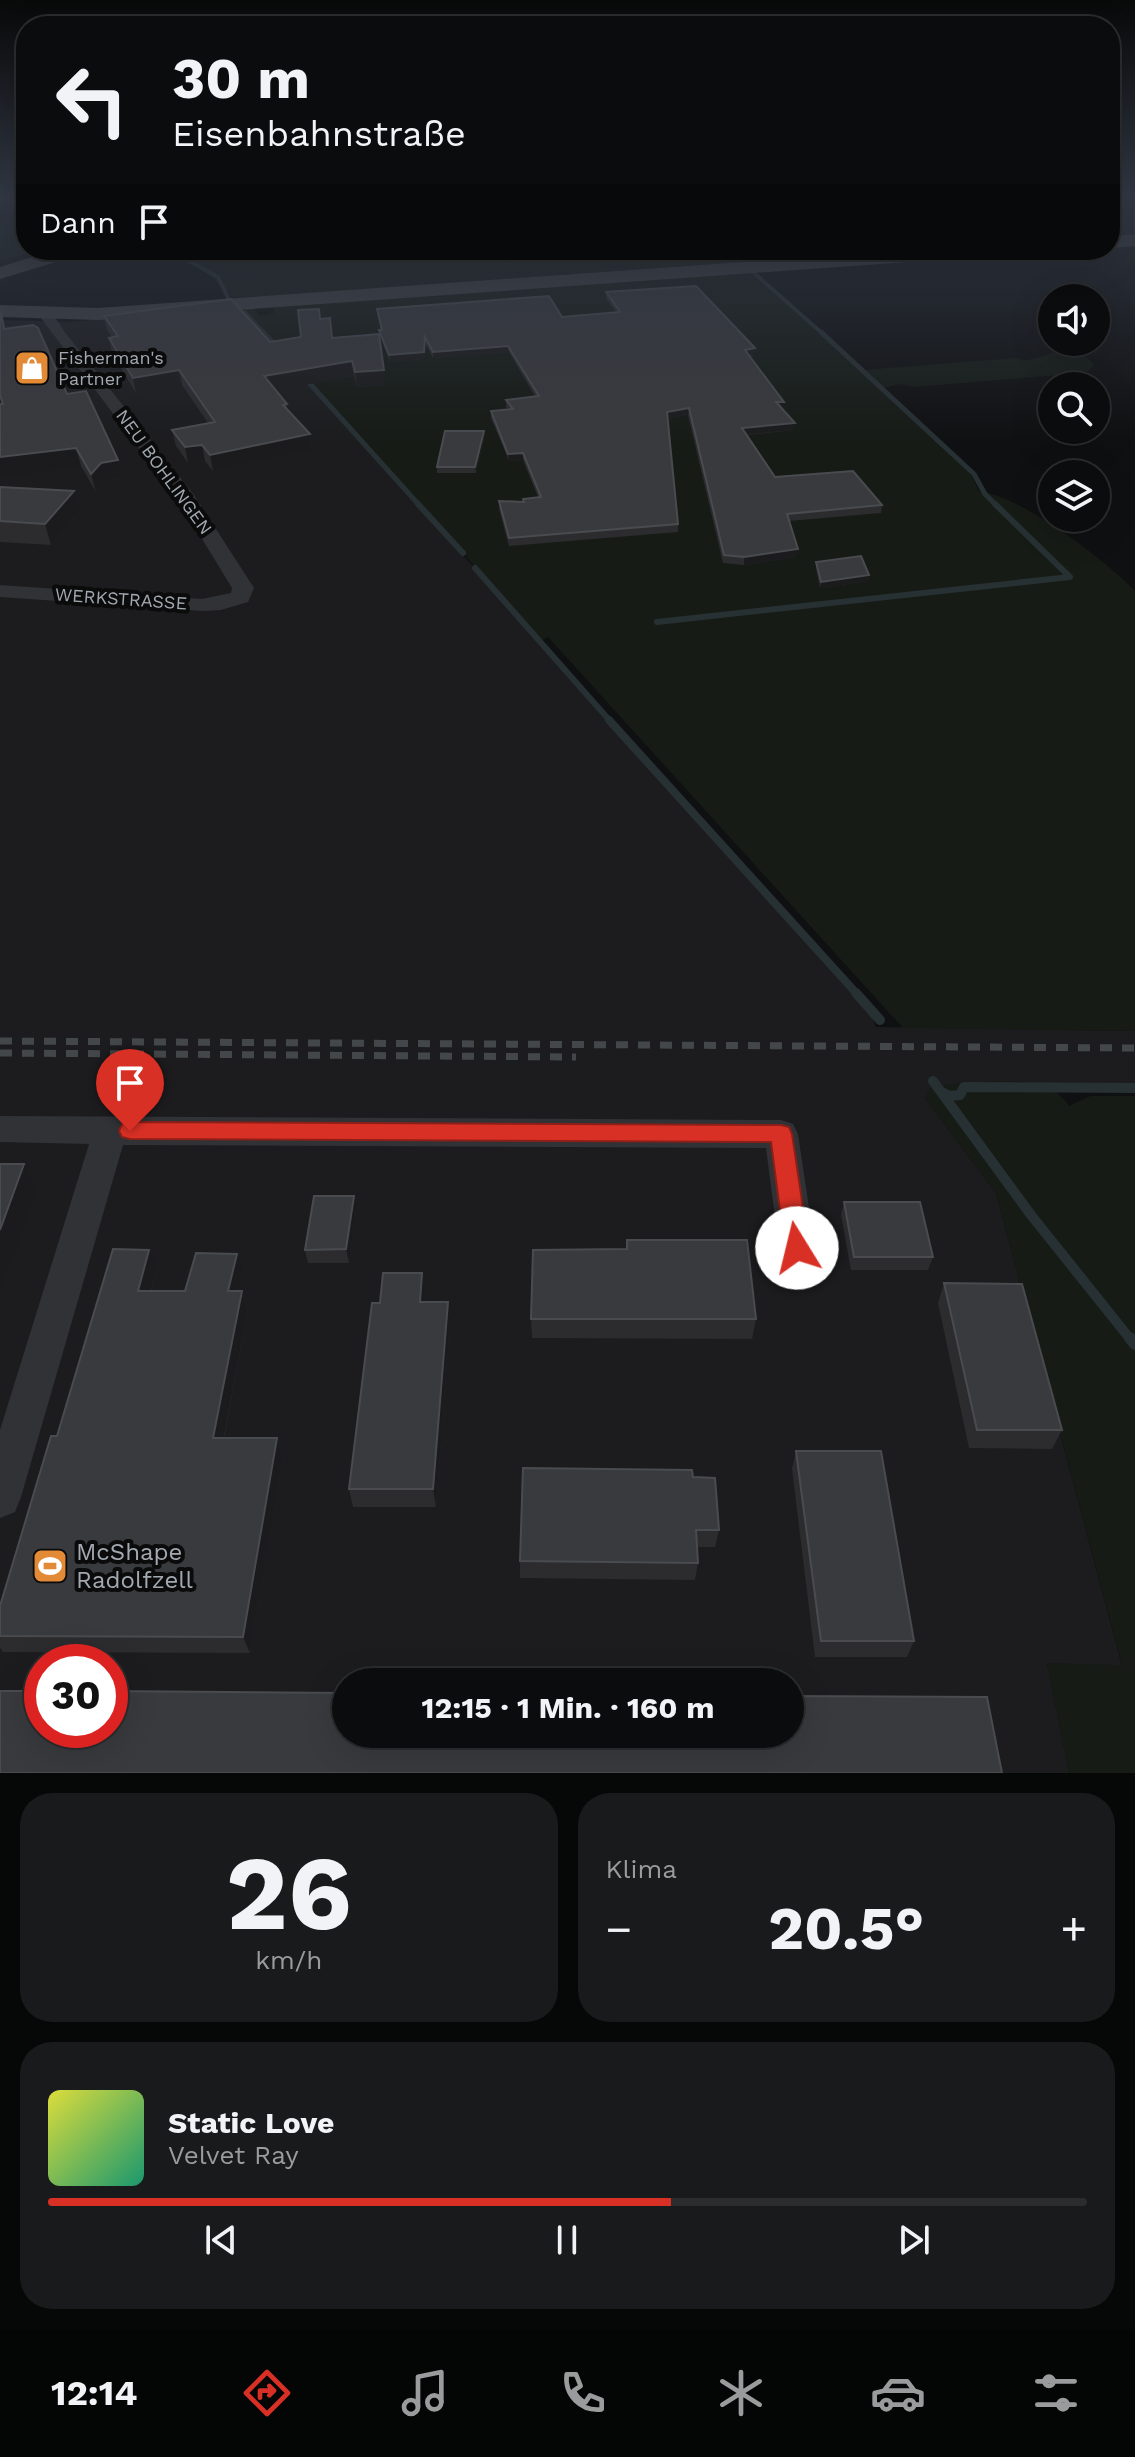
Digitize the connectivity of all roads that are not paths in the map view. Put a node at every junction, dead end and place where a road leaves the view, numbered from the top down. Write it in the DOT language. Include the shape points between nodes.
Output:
graph roads {
  1 [pos="576,280"];
  2 [pos="6,310"];
  3 [pos="52,314"];
  4 [pos="0,591"];
  5 [pos="240,597"];
  6 [pos="0,1129"];
  7 [pos="110,1131"];
  8 [pos="797,1248"];
  9 [pos="0,1497"];
  1 -- 3 [label="main road"];
  2 -- 3 [label="main road"];
  3 -- 5 [label="street, NEU BOHLINGEN" via="48,318 59,334 187,499 243,588"];
  4 -- 5 [label="street, WERKSTRASSE" via="202,605"];
  6 -- 7 [label="street"];
  7 -- 8 [label="street" via="781,1134"];
  7 -- 9 [label="street"];
}
